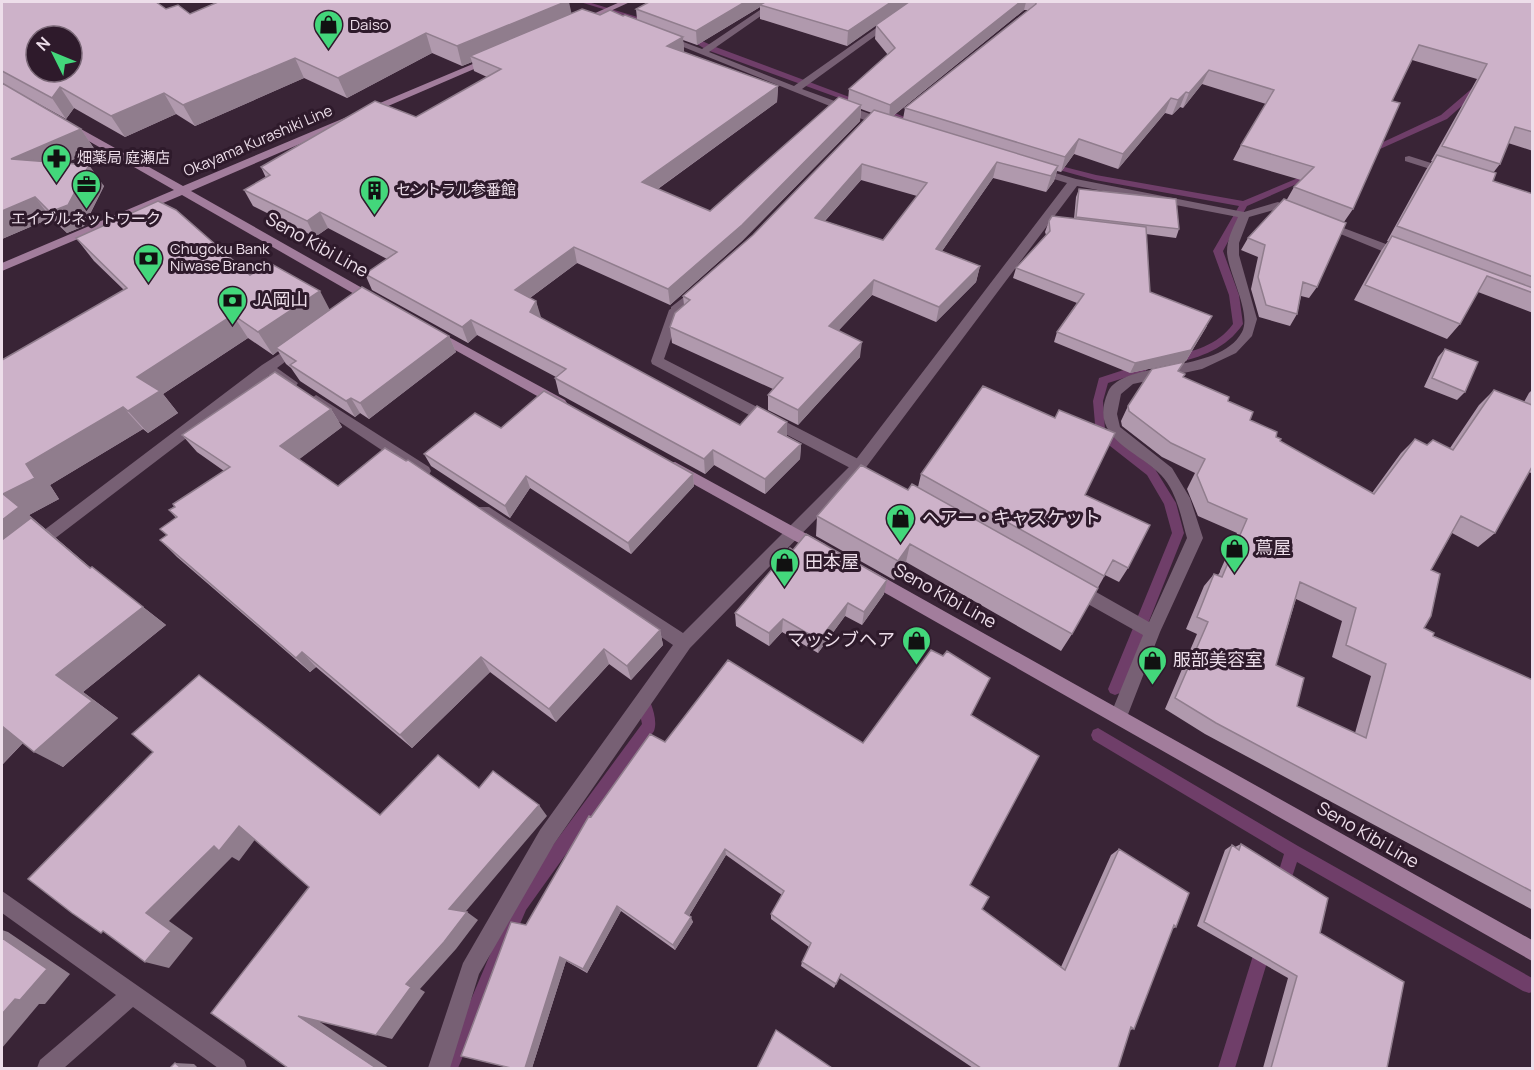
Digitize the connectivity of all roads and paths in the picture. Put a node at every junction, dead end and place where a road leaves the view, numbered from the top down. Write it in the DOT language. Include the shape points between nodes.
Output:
graph roads {
  1 [pos="777,2"];
  2 [pos="918,2"];
  3 [pos="623,3"];
  4 [pos="600,13"];
  5 [pos="611,18"];
  6 [pos="564,28"];
  7 [pos="654,34"];
  8 [pos="702,53"];
  9 [pos="498,56"];
  10 [pos="796,90"];
  11 [pos="63,123"];
  12 [pos="893,123"];
  13 [pos="1409,159"];
  14 [pos="1030,169"];
  15 [pos="1465,177"];
  16 [pos="1074,182"];
  17 [pos="180,190"];
  18 [pos="1244,215"];
  19 [pos="1410,257"];
  20 [pos="2,267"];
  21 [pos="707,281"];
  22 [pos="389,308"];
  23 [pos="420,325"];
  24 [pos="313,335"];
  25 [pos="267,368"];
  26 [pos="576,412"];
  27 [pos="659,458"];
  28 [pos="864,469"];
  29 [pos="436,479"];
  30 [pos="476,506"];
  31 [pos="794,533"];
  32 [pos="835,556"];
  33 [pos="855,568"];
  34 [pos="2,570"];
  35 [pos="1066,584"];
  36 [pos="1152,632"];
  37 [pos="684,643"];
  38 [pos="1119,716"];
  39 [pos="2,901"];
  40 [pos="1533,951"];
  41 [pos="132,994"];
  42 [pos="48,1068"];
  43 [pos="236,1068"];
  44 [pos="439,1068"];
  1 -- 8 [label="street"];
  2 -- 10 [label="street"];
  3 -- 4 [label="main road"];
  4 -- 5 [label="street"];
  4 -- 6 [label="main road"];
  7 -- 8 [label="street"];
  8 -- 10 [label="street"];
  9 -- 17 [label="main road, Okayama Kurashiki Line"];
  10 -- 12 [label="street" via="866,123"];
  11 -- 17 [label="main road, Seno Kibi Line"];
  13 -- 15 [label="street"];
  14 -- 16 [label="street"];
  16 -- 18 [label="street"];
  16 -- 28 [label="street"];
  17 -- 20 [label="main road, Okayama Kurashiki Line"];
  17 -- 22 [label="main road, Seno Kibi Line" via="364,300"];
  18 -- 19 [label="street" via="1278,205"];
  18 -- 36 [label="street" via="1233,243 1233,255 1251,319 1248,333 1232,351 1197,366 1129,380 1115,392 1110,414 1114,430 1167,472 1184,498 1195,538"];
  21 -- 28 [label="street" via="675,310 657,361"];
  23 -- 26 [label="main road"];
  24 -- 25 [label="street"];
  25 -- 29 [label="street"];
  25 -- 34 [label="street"];
  27 -- 31 [label="main road"];
  28 -- 31 [label="street"];
  30 -- 37 [label="street"];
  31 -- 32 [label="main road"];
  31 -- 37 [label="street"];
  33 -- 38 [label="main road, Seno Kibi Line"];
  35 -- 36 [label="street"];
  36 -- 38 [label="street"];
  37 -- 44 [label="street" via="548,837 470,970"];
  38 -- 40 [label="main road, Seno Kibi Line"];
  39 -- 41 [label="street"];
  41 -- 42 [label="street"];
  41 -- 43 [label="street"];
}
